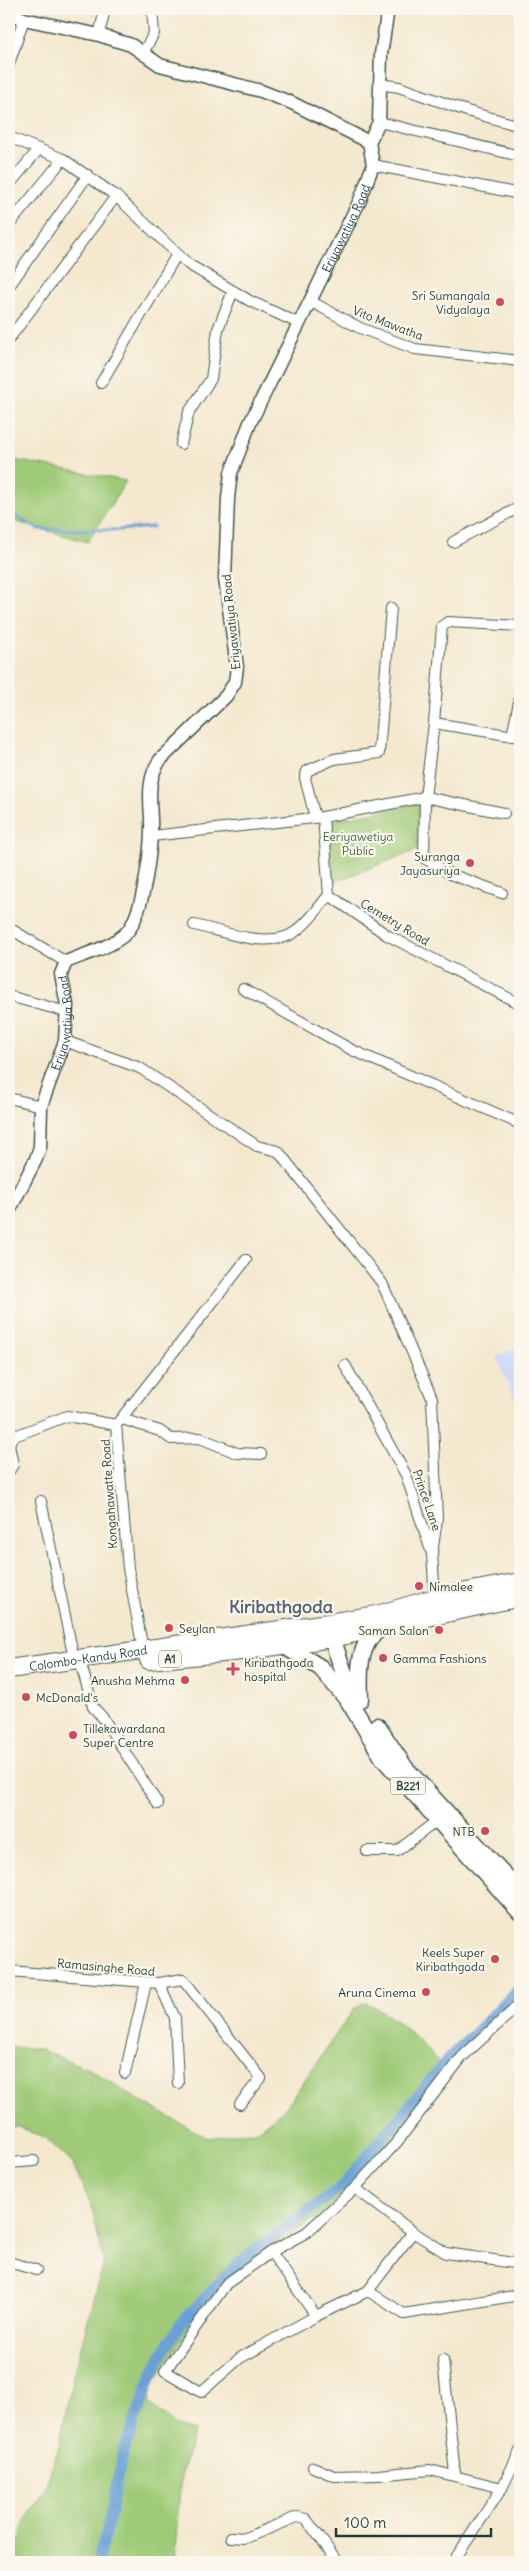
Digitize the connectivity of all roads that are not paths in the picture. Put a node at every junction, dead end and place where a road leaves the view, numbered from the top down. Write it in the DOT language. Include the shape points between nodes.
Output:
graph roads {
  1 [pos="105,9"];
  2 [pos="152,9"];
  3 [pos="388,9"];
  4 [pos="9,13"];
  5 [pos="24,19"];
  6 [pos="99,35"];
  7 [pos="143,53"];
  8 [pos="9,64"];
  9 [pos="380,84"];
  10 [pos="379,122"];
  11 [pos="520,126"];
  12 [pos="10,141"];
  13 [pos="369,142"];
  14 [pos="39,149"];
  15 [pos="520,156"];
  16 [pos="63,159"];
  17 [pos="373,165"];
  18 [pos="88,175"];
  19 [pos="9,185"];
  20 [pos="520,194"];
  21 [pos="116,196"];
  22 [pos="9,225"];
  23 [pos="177,254"];
  24 [pos="9,286"];
  25 [pos="233,291"];
  26 [pos="310,301"];
  27 [pos="298,323"];
  28 [pos="9,339"];
  29 [pos="520,362"];
  30 [pos="101,383"];
  31 [pos="181,444"];
  32 [pos="520,507"];
  33 [pos="453,542"];
  34 [pos="391,608"];
  35 [pos="520,626"];
  36 [pos="520,697"];
  37 [pos="434,723"];
  38 [pos="516,737"];
  39 [pos="425,797"];
  40 [pos="504,813"];
  41 [pos="319,817"];
  42 [pos="152,836"];
  43 [pos="502,893"];
  44 [pos="330,895"];
  45 [pos="194,925"];
  46 [pos="9,928"];
  47 [pos="66,962"];
  48 [pos="243,989"];
  49 [pos="9,996"];
  50 [pos="520,1004"];
  51 [pos="67,1012"];
  52 [pos="65,1041"];
  53 [pos="9,1098"];
  54 [pos="40,1106"];
  55 [pos="520,1124"];
  56 [pos="9,1211"];
  57 [pos="246,1260"];
  58 [pos="345,1365"];
  59 [pos="119,1422"];
  60 [pos="9,1445"];
  61 [pos="261,1454"];
  62 [pos="9,1471"];
  63 [pos="41,1501"];
  64 [pos="432,1554"];
  65 [pos="520,1582"];
  66 [pos="520,1596"];
  67 [pos="435,1598"];
  68 [pos="380,1628"];
  69 [pos="338,1631"];
  70 [pos="283,1646"];
  71 [pos="143,1650"];
  72 [pos="78,1664"];
  73 [pos="9,1669"];
  74 [pos="9,1680"];
  75 [pos="355,1701"];
  76 [pos="158,1804"];
  77 [pos="438,1820"];
  78 [pos="367,1851"];
  79 [pos="520,1892"];
  80 [pos="520,1912"];
  81 [pos="9,1971"];
  82 [pos="146,1982"];
  83 [pos="159,1983"];
  84 [pos="520,2004"];
  85 [pos="125,2073"];
  86 [pos="178,2083"];
  87 [pos="240,2104"];
  88 [pos="34,2161"];
  89 [pos="9,2163"];
  90 [pos="355,2188"];
  91 [pos="413,2232"];
  92 [pos="271,2252"];
  93 [pos="9,2262"];
  94 [pos="520,2264"];
  95 [pos="36,2270"];
  96 [pos="368,2291"];
  97 [pos="520,2295"];
  98 [pos="316,2316"];
  99 [pos="443,2360"];
  100 [pos="520,2452"];
  101 [pos="313,2467"];
  102 [pos="455,2474"];
  103 [pos="502,2488"];
  104 [pos="230,2537"];
  105 [pos="338,2562"];
  106 [pos="454,2562"];
  1 -- 6 [label="street"];
  2 -- 7 [label="street" via="154,33"];
  3 -- 9 [label="street"];
  4 -- 5 [label="street"];
  5 -- 6 [label="street"];
  5 -- 8 [label="street"];
  6 -- 7 [label="street" via="131,45"];
  7 -- 13 [label="street" via="160,65 261,91 292,103"];
  9 -- 10 [label="street"];
  9 -- 11 [label="street" via="399,86"];
  10 -- 13 [label="street"];
  10 -- 15 [label="street"];
  12 -- 14 [label="street"];
  13 -- 17 [label="street"];
  14 -- 16 [label="street"];
  14 -- 19 [label="street"];
  16 -- 18 [label="street"];
  16 -- 22 [label="street"];
  17 -- 20 [label="street"];
  17 -- 26 [label="street, Eriyawatiya Road" via="360,200"];
  18 -- 21 [label="street"];
  18 -- 24 [label="street"];
  21 -- 23 [label="street"];
  21 -- 28 [label="street"];
  23 -- 25 [label="street"];
  23 -- 30 [label="street"];
  25 -- 27 [label="street"];
  25 -- 31 [label="street" via="218,329 211,379 189,412"];
  26 -- 27 [label="street, Eriyawatiya Road"];
  26 -- 29 [label="street, Vito Mawatha" via="360,328 415,349"];
  27 -- 42 [label="street, Eriyawatiya Road" via="250,423 232,473 225,578 237,667 235,682 226,696 160,760 153,771 150,787"];
  32 -- 33 [label="street"];
  34 -- 41 [label="street" via="380,753 334,759 307,771 305,778"];
  35 -- 37 [label="street" via="448,622 442,626"];
  36 -- 38 [label="street"];
  37 -- 38 [label="street"];
  37 -- 39 [label="street"];
  39 -- 40 [label="street"];
  39 -- 41 [label="street"];
  39 -- 43 [label="street" via="424,858 450,874"];
  41 -- 42 [label="street"];
  41 -- 44 [label="street"];
  42 -- 47 [label="street, Eriyawatiya Road" via="138,909 126,934"];
  44 -- 45 [label="street" via="302,926 286,937 252,939"];
  44 -- 50 [label="street, Cemetry Road" via="387,935"];
  46 -- 47 [label="street"];
  47 -- 51 [label="street, Eriyawatiya Road" via="61,974"];
  48 -- 55 [label="street" via="352,1050"];
  49 -- 51 [label="street"];
  51 -- 52 [label="street, Eriyawatiya Road"];
  52 -- 54 [label="street, Eriyawatiya Road"];
  52 -- 64 [label="street" via="140,1068 257,1146 278,1151 382,1283 432,1398 437,1520"];
  53 -- 54 [label="street"];
  54 -- 56 [label="street, Eriyawatiya Road" via="40,1147"];
  57 -- 59 [label="street"];
  58 -- 64 [label="street, Prince Lane" via="406,1475"];
  59 -- 60 [label="street" via="67,1416 12,1437"];
  59 -- 61 [label="street" via="160,1431 171,1439 200,1438 237,1453"];
  59 -- 71 [label="street, Kongahawatte Road" via="128,1568"];
  60 -- 62 [label="street" via="14,1466"];
  63 -- 72 [label="street"];
  64 -- 67 [label="street, Prince Lane"];
  65 -- 67 [label="highway, Colombo-Kandy Road / A1"];
  66 -- 68 [label="highway, Colombo-Kandy Road / A1"];
  67 -- 69 [label="highway, Colombo-Kandy Road / A1" via="377,1615"];
  68 -- 69 [label="highway, Colombo-Kandy Road / A1"];
  68 -- 75 [label="main road" via="371,1634 359,1661"];
  69 -- 70 [label="highway, Colombo-Kandy Road / A1"];
  69 -- 71 [label="highway, Colombo-Kandy Road / A1"];
  69 -- 75 [label="main road, B221"];
  70 -- 72 [label="highway, Colombo-Kandy Road / A1"];
  70 -- 75 [label="main road" via="321,1668"];
  71 -- 72 [label="highway, Colombo-Kandy Road / A1"];
  72 -- 73 [label="highway, Colombo-Kandy Road / A1"];
  72 -- 74 [label="highway, Colombo-Kandy Road / A1"];
  72 -- 76 [label="street" via="93,1707"];
  75 -- 77 [label="main road, B221" via="384,1759"];
  75 -- 79 [label="main road, B221" via="404,1768"];
  77 -- 78 [label="street" via="398,1851"];
  77 -- 80 [label="main road, B221"];
  81 -- 82 [label="street, Ramasinghe Road"];
  82 -- 83 [label="street, Ramasinghe Road"];
  82 -- 85 [label="street"];
  83 -- 86 [label="street, Ramasinghe Road" via="175,2018"];
  83 -- 87 [label="street" via="183,1979 261,2078"];
  84 -- 90 [label="street" via="462,2057 397,2142"];
  88 -- 89 [label="street"];
  90 -- 91 [label="street"];
  90 -- 92 [label="street" via="308,2232"];
  91 -- 94 [label="street" via="446,2253"];
  91 -- 96 [label="street"];
  92 -- 98 [label="street"];
  92 -- 98 [label="street" via="226,2284 165,2371 201,2392 240,2358"];
  93 -- 95 [label="street"];
  96 -- 97 [label="street" via="404,2314"];
  96 -- 98 [label="street"];
  99 -- 102 [label="street"];
  100 -- 103 [label="street"];
  101 -- 102 [label="street" via="334,2476 430,2470"];
  102 -- 103 [label="street"];
  103 -- 106 [label="street"];
  104 -- 105 [label="street" via="245,2538 298,2517 306,2519"];
}
